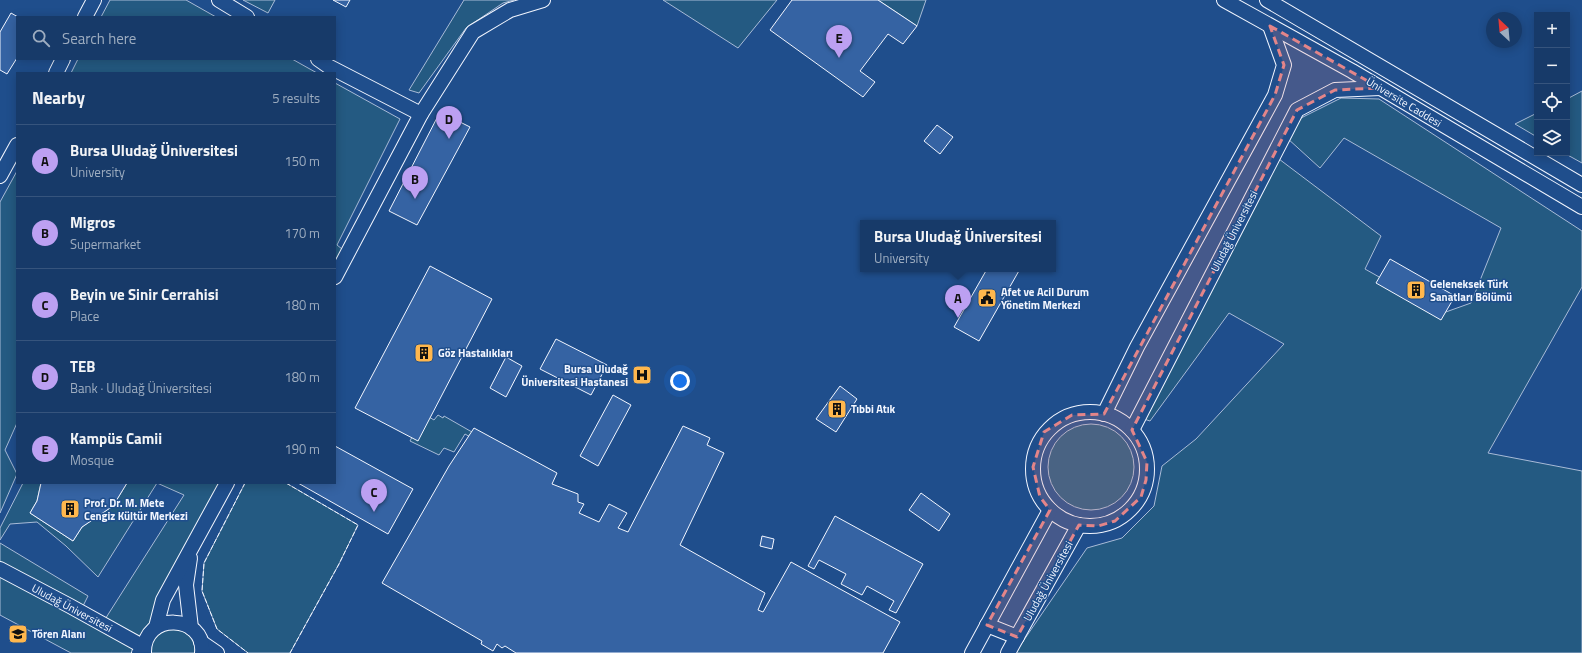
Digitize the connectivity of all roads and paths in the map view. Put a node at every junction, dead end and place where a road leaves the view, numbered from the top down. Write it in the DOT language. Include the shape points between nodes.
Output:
graph roads {
  1 [pos="94,0"];
  2 [pos="219,0"];
  3 [pos="543,0"];
  4 [pos="1224,0"];
  5 [pos="1267,0"];
  6 [pos="86,16"];
  7 [pos="245,16"];
  8 [pos="1270,26"];
  9 [pos="62,60"];
  10 [pos="319,60"];
  11 [pos="56,72"];
  12 [pos="1380,88"];
  13 [pos="421,114"];
  14 [pos="16,147"];
  15 [pos="0,176"];
  16 [pos="1582,185"];
  17 [pos="1582,207"];
  18 [pos="336,275"];
  19 [pos="1104,414"];
  20 [pos="1132,430"];
  21 [pos="226,484"];
  22 [pos="1050,510"];
  23 [pos="1079,525"];
  24 [pos="192,548"];
  25 [pos="0,570"];
  26 [pos="987,625"];
  27 [pos="156,627"];
  28 [pos="191,628"];
  29 [pos="1017,637"];
  30 [pos="202,647"];
  31 [pos="142,651"];
  32 [pos="217,653"];
  33 [pos="972,653"];
  34 [pos="1008,653"];
  1 -- 6 [label="street"];
  2 -- 7 [label="street"];
  3 -- 13 [label="street" via="510,10 474,32"];
  4 -- 8 [label="street, Üniversite Caddesi"];
  5 -- 16 [label="street, Üniversite Caddesi"];
  8 -- 12 [label="street, Üniversite Caddesi"];
  8 -- 19 [label="street" via="1284,65 1275,95 1137,347"];
  9 -- 11 [label="street"];
  10 -- 13 [label="street"];
  12 -- 17 [label="street, Üniversite Caddesi"];
  12 -- 20 [label="street, Uludağ Üniversitesi" via="1335,90 1297,110"];
  13 -- 18 [label="street"];
  14 -- 15 [label="street"];
  19 -- 20 [label="street" via="1119,420"];
  19 -- 22 [label="street" via="1072,415 1044,432 1033,460 1035,482 1040,497"];
  20 -- 23 [label="street" via="1147,462 1146,480 1141,497 1129,511 1115,521 1098,526"];
  21 -- 24 [label="street, Uludağ Üniversitesi"];
  22 -- 23 [label="street" via="1063,520"];
  22 -- 26 [label="street"];
  23 -- 29 [label="street, Uludağ Üniversitesi"];
  24 -- 27 [label="street, Uludağ Üniversitesi" via="163,600"];
  24 -- 28 [label="street, Uludağ Üniversitesi" via="186,585"];
  25 -- 31 [label="street, Uludağ Üniversitesi" via="70,606"];
  26 -- 29 [label="street"];
  26 -- 33 [label="street"];
  27 -- 28 [label="street" via="174,622 183,623"];
  27 -- 31 [label="street, Uludağ Üniversitesi" via="150,632"];
  28 -- 30 [label="street, Uludağ Üniversitesi" via="197,634"];
  29 -- 34 [label="street, Uludağ Üniversitesi"];
  30 -- 32 [label="street, Uludağ Üniversitesi"];
}
